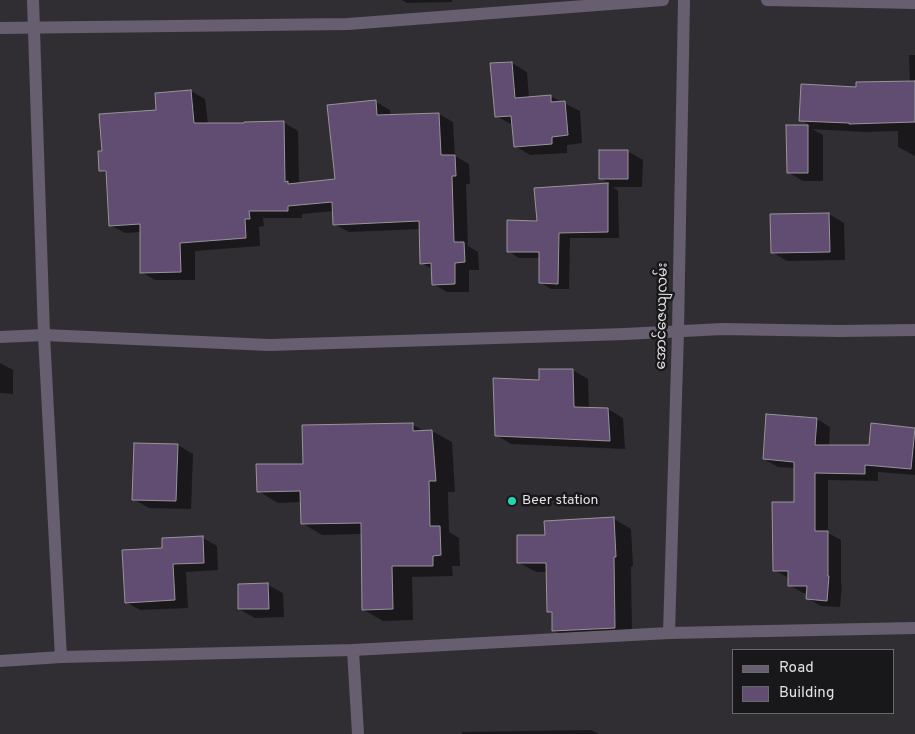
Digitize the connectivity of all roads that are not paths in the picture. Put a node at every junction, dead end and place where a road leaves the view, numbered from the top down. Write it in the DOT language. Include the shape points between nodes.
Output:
graph roads {
  1 [pos="33,0"];
  2 [pos="663,0"];
  3 [pos="684,0"];
  4 [pos="767,0"];
  5 [pos="915,3"];
  6 [pos="34,27"];
  7 [pos="0,28"];
  8 [pos="915,330"];
  9 [pos="678,331"];
  10 [pos="44,335"];
  11 [pos="0,337"];
  12 [pos="915,628"];
  13 [pos="669,633"];
  14 [pos="353,650"];
  15 [pos="61,657"];
  16 [pos="0,661"];
  17 [pos="358,734"];
  1 -- 6 [label="street"];
  2 -- 6 [label="street" via="348,24"];
  3 -- 9 [label="street, အောင်ဇေယျလမ်း"];
  4 -- 5 [label="street"];
  6 -- 7 [label="street"];
  6 -- 10 [label="street"];
  8 -- 9 [label="street"];
  9 -- 10 [label="street" via="269,345"];
  9 -- 13 [label="street, အောင်ဇေယျလမ်း"];
  10 -- 11 [label="street"];
  10 -- 15 [label="street"];
  12 -- 13 [label="street"];
  13 -- 14 [label="street"];
  14 -- 15 [label="street"];
  14 -- 17 [label="street"];
  15 -- 16 [label="street"];
}
